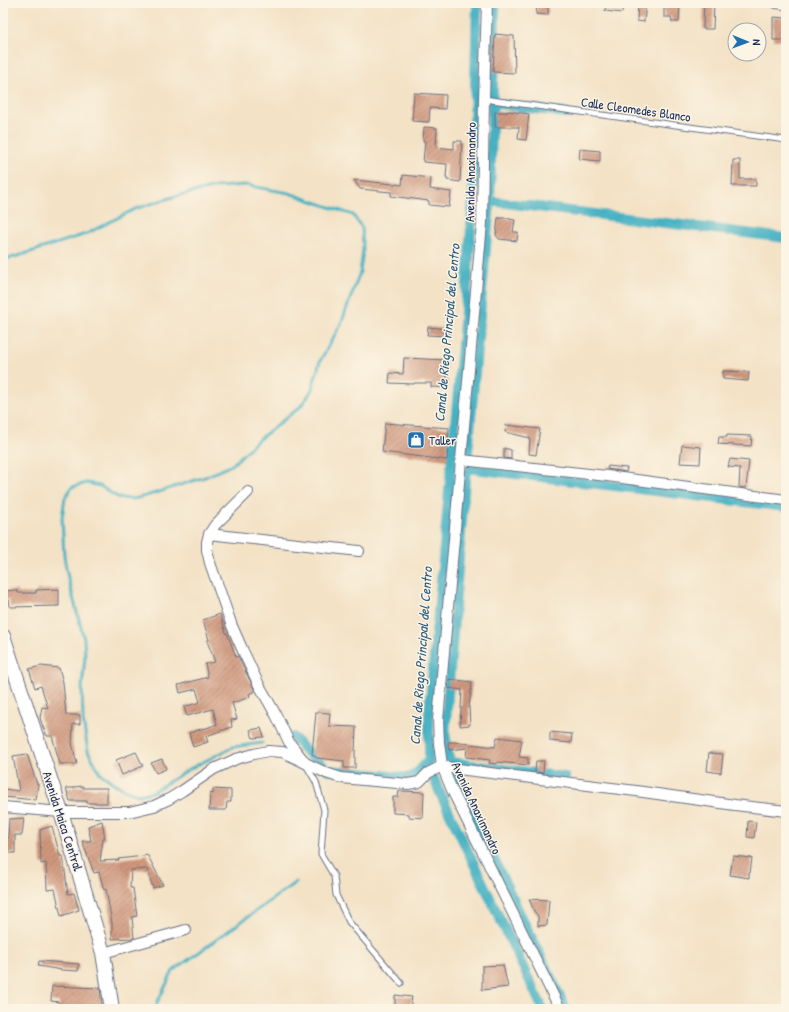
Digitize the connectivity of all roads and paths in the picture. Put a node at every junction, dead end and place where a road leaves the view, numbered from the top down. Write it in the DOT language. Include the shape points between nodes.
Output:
graph roads {
  1 [pos="487,3"];
  2 [pos="776,3"];
  3 [pos="786,4"];
  4 [pos="484,99"];
  5 [pos="786,140"];
  6 [pos="462,460"];
  7 [pos="248,492"];
  8 [pos="786,500"];
  9 [pos="209,534"];
  10 [pos="359,551"];
  11 [pos="3,636"];
  12 [pos="305,762"];
  13 [pos="442,766"];
  14 [pos="3,807"];
  15 [pos="786,811"];
  16 [pos="61,812"];
  17 [pos="186,930"];
  18 [pos="104,952"];
  19 [pos="401,983"];
  20 [pos="112,1009"];
  21 [pos="560,1009"];
  1 -- 4 [label="street, Avenida Anaximandro"];
  2 -- 3 [label="street"];
  4 -- 5 [label="lane, Calle Cleomedes Blanco"];
  4 -- 6 [label="street, Avenida Anaximandro" via="482,223"];
  6 -- 8 [label="street"];
  6 -- 13 [label="street, Avenida Anaximandro" via="438,720"];
  7 -- 9 [label="street"];
  9 -- 10 [label="street"];
  9 -- 12 [label="street" via="207,550 210,563 232,626 289,742"];
  11 -- 16 [label="street, Avenida Maica Central"];
  12 -- 13 [label="street" via="342,778 408,784 419,782 428,773"];
  12 -- 16 [label="street" via="283,752 268,751 236,759 154,806 129,812"];
  12 -- 19 [label="lane" via="316,782 324,810 321,854 334,876 336,895 349,922"];
  13 -- 15 [label="street"];
  13 -- 21 [label="street, Avenida Anaximandro"];
  14 -- 16 [label="street"];
  16 -- 18 [label="street, Avenida Maica Central"];
  17 -- 18 [label="street"];
  18 -- 20 [label="street, Avenida Maica Central"];
}
